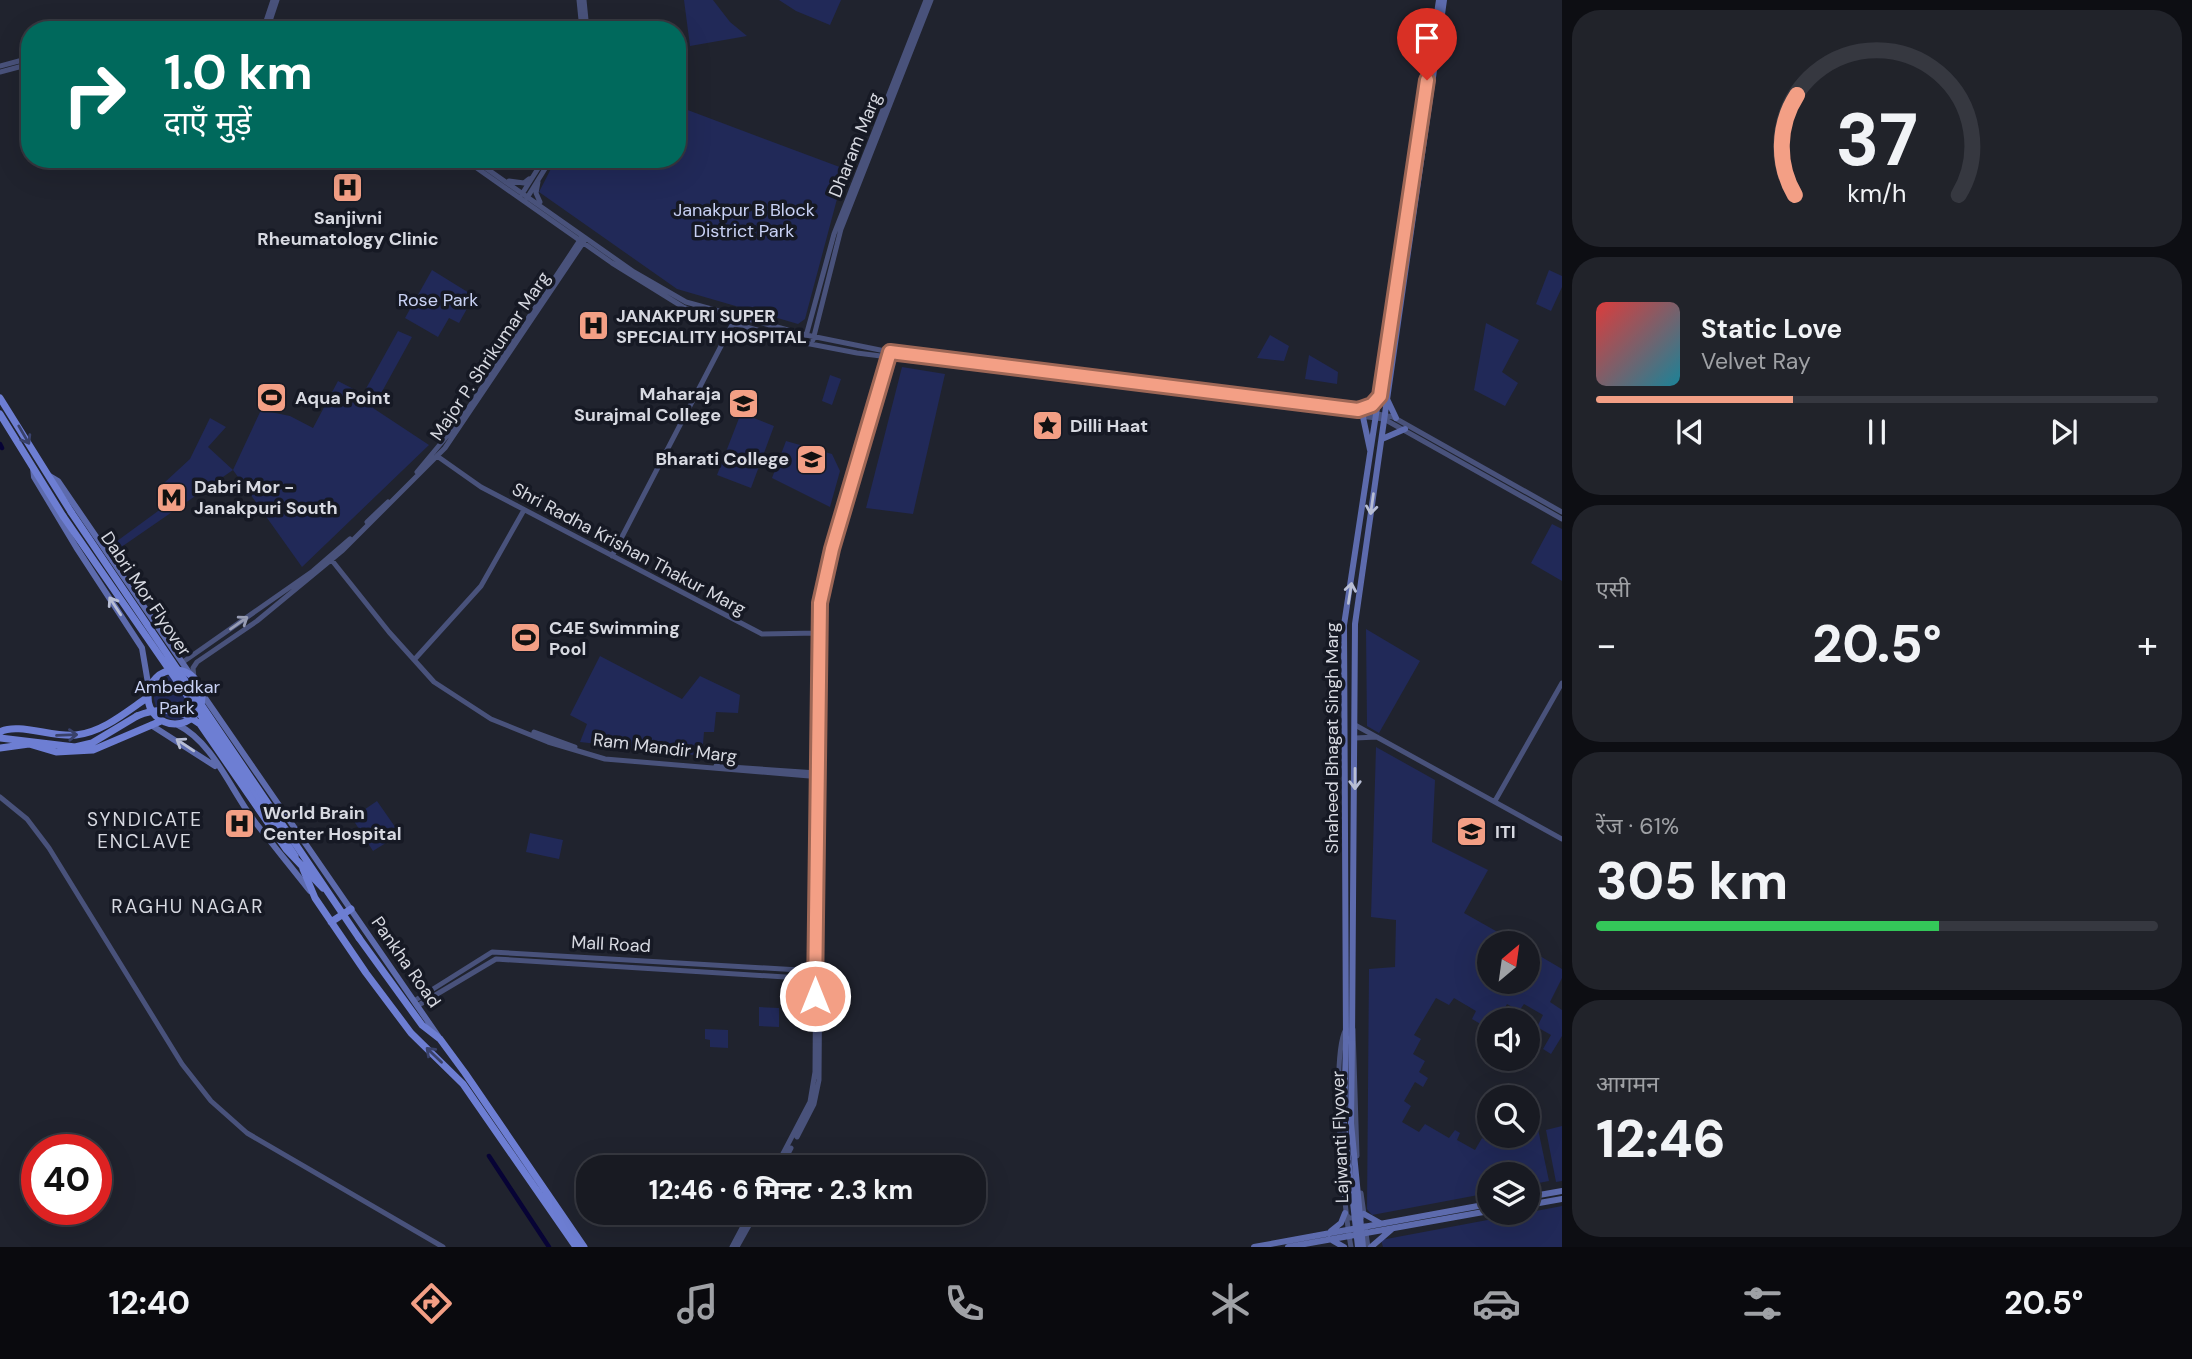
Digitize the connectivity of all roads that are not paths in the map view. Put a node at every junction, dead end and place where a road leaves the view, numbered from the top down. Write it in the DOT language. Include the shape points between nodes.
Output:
graph roads {
  1 [pos="275,0"];
  2 [pos="582,0"];
  3 [pos="929,0"];
  4 [pos="1439,0"];
  5 [pos="1444,0"];
  6 [pos="268,21"];
  7 [pos="583,21"];
  8 [pos="21,60"];
  9 [pos="0,66"];
  10 [pos="21,66"];
  11 [pos="0,72"];
  12 [pos="479,168"];
  13 [pos="486,168"];
  14 [pos="541,168"];
  15 [pos="544,168"];
  16 [pos="538,175"];
  17 [pos="506,181"];
  18 [pos="855,189"];
  19 [pos="524,196"];
  20 [pos="544,207"];
  21 [pos="584,239"];
  22 [pos="691,307"];
  23 [pos="736,317"];
  24 [pos="733,324"];
  25 [pos="806,335"];
  26 [pos="810,341"];
  27 [pos="892,355"];
  28 [pos="1383,397"];
  29 [pos="0,398"];
  30 [pos="1358,410"];
  31 [pos="0,414"];
  32 [pos="1363,417"];
  33 [pos="1380,417"];
  34 [pos="1396,418"];
  35 [pos="1405,429"];
  36 [pos="1380,442"];
  37 [pos="1371,452"];
  38 [pos="436,455"];
  39 [pos="32,465"];
  40 [pos="47,474"];
  41 [pos="1367,477"];
  42 [pos="1376,477"];
  43 [pos="524,510"];
  44 [pos="1562,512"];
  45 [pos="67,514"];
  46 [pos="1562,519"];
  47 [pos="612,556"];
  48 [pos="331,557"];
  49 [pos="154,620"];
  50 [pos="820,633"];
  51 [pos="134,636"];
  52 [pos="415,659"];
  53 [pos="183,662"];
  54 [pos="192,676"];
  55 [pos="1562,683"];
  56 [pos="148,693"];
  57 [pos="202,695"];
  58 [pos="161,721"];
  59 [pos="150,724"];
  60 [pos="178,724"];
  61 [pos="1355,725"];
  62 [pos="0,732"];
  63 [pos="1377,737"];
  64 [pos="0,738"];
  65 [pos="1355,738"];
  66 [pos="0,748"];
  67 [pos="240,748"];
  68 [pos="217,766"];
  69 [pos="819,775"];
  70 [pos="0,797"];
  71 [pos="1495,801"];
  72 [pos="1562,839"];
  73 [pos="316,898"];
  74 [pos="346,910"];
  75 [pos="331,922"];
  76 [pos="817,975"];
  77 [pos="416,1004"];
  78 [pos="1349,1027"];
  79 [pos="440,1039"];
  80 [pos="785,1155"];
  81 [pos="1562,1191"];
  82 [pos="1540,1195"];
  83 [pos="1562,1199"];
  84 [pos="1540,1203"];
  85 [pos="1477,1206"];
  86 [pos="1345,1213"];
  87 [pos="1477,1213"];
  88 [pos="1364,1214"];
  89 [pos="1382,1224"];
  90 [pos="746,1225"];
  91 [pos="747,1225"];
  92 [pos="1393,1228"];
  93 [pos="1366,1230"];
  94 [pos="1349,1233"];
  95 [pos="1330,1236"];
  96 [pos="443,1247"];
  97 [pos="576,1247"];
  98 [pos="584,1247"];
  99 [pos="732,1247"];
  100 [pos="737,1247"];
  101 [pos="1254,1247"];
  102 [pos="1288,1247"];
  103 [pos="1344,1247"];
  104 [pos="1352,1247"];
  105 [pos="1365,1247"];
  1 -- 6 [label="street"];
  2 -- 7 [label="street"];
  3 -- 18 [label="street, Dharam Marg"];
  4 -- 28 [label="main road, Shaheed Bhagat Singh Marg"];
  5 -- 28 [label="main road, Shaheed Bhagat Singh Marg"];
  8 -- 9 [label="street"];
  10 -- 11 [label="street"];
  12 -- 19 [label="street"];
  13 -- 17 [label="street"];
  14 -- 16 [label="street"];
  15 -- 16 [label="street"];
  16 -- 17 [label="street" via="524,183"];
  16 -- 19 [label="street"];
  16 -- 20 [label="street" via="537,193"];
  17 -- 19 [label="street"];
  18 -- 25 [label="street, Dharam Marg" via="834,234"];
  18 -- 26 [label="street, Dharam Marg"];
  19 -- 20 [label="street"];
  19 -- 21 [label="street"];
  20 -- 21 [label="street"];
  21 -- 22 [label="street"];
  21 -- 38 [label="street, Major P. Shrikumar Marg" via="465,421"];
  22 -- 23 [label="street"];
  22 -- 24 [label="street"];
  23 -- 24 [label="street"];
  23 -- 25 [label="street"];
  24 -- 26 [label="street"];
  24 -- 47 [label="street"];
  25 -- 26 [label="street"];
  26 -- 27 [label="street"];
  27 -- 30 [label="street"];
  27 -- 32 [label="street"];
  27 -- 50 [label="street" via="825,586"];
  28 -- 30 [label="main road"];
  28 -- 33 [label="main road, Shaheed Bhagat Singh Marg"];
  28 -- 34 [label="main road"];
  29 -- 40 [label="main road, Dabri Mor Flyover, one-way"];
  30 -- 33 [label="street"];
  31 -- 39 [label="main road, Dabri Mor Flyover"];
  32 -- 33 [label="street"];
  32 -- 37 [label="main road"];
  33 -- 34 [label="street"];
  33 -- 35 [label="street"];
  33 -- 36 [label="main road, Shaheed Bhagat Singh Marg"];
  33 -- 37 [label="main road, Shaheed Bhagat Singh Marg"];
  34 -- 44 [label="street"];
  35 -- 36 [label="main road"];
  35 -- 46 [label="street"];
  36 -- 42 [label="main road, Shaheed Bhagat Singh Marg"];
  37 -- 41 [label="main road, Shaheed Bhagat Singh Marg"];
  38 -- 43 [label="street, Shri Radha Krishan Thakur Marg"];
  38 -- 48 [label="street, Major P. Shrikumar Marg"];
  39 -- 45 [label="main road, Dabri Mor Flyover"];
  51 -- 39 [label="main road, one-way" via="34,477"];
  40 -- 45 [label="main road, Dabri Mor Flyover"];
  40 -- 49 [label="main road" via="58,481"];
  41 -- 42 [label="street"];
  78 -- 41 [label="main road, Shaheed Bhagat Singh Marg, one-way" via="1344,625"];
  42 -- 61 [label="main road, Shaheed Bhagat Singh Marg, one-way" via="1355,624"];
  43 -- 47 [label="street, Shri Radha Krishan Thakur Marg"];
  43 -- 52 [label="street" via="481,586"];
  45 -- 73 [label="main road, Dabri Mor Flyover, bridge" via="285,838"];
  45 -- 74 [label="main road, Dabri Mor Flyover, bridge"];
  47 -- 50 [label="street, Shri Radha Krishan Thakur Marg" via="762,634"];
  48 -- 52 [label="street, Ram Mandir Marg"];
  53 -- 48 [label="street, Major P. Shrikumar Marg, one-way"];
  48 -- 54 [label="street, Major P. Shrikumar Marg" via="257,621 197,662"];
  49 -- 51 [label="main road" via="140,624"];
  49 -- 53 [label="main road"];
  50 -- 69 [label="street"];
  51 -- 56 [label="main road" via="146,659"];
  52 -- 69 [label="street, Ram Mandir Marg" via="449,694 491,719 585,754 619,761"];
  53 -- 54 [label="main road"];
  54 -- 56 [label="main road" via="168,671 158,676"];
  54 -- 57 [label="main road"];
  55 -- 71 [label="street"];
  56 -- 58 [label="main road" via="151,710"];
  62 -- 56 [label="main road, one-way" via="16,729 58,736 96,730"];
  57 -- 60 [label="main road" via="196,715"];
  57 -- 67 [label="main road, Pankha Road"];
  58 -- 59 [label="main road"];
  58 -- 60 [label="main road"];
  59 -- 66 [label="main road" via="93,750 56,752 29,744"];
  68 -- 59 [label="main road, one-way"];
  60 -- 68 [label="main road" via="193,732"];
  61 -- 63 [label="street"];
  61 -- 65 [label="main road, Shaheed Bhagat Singh Marg"];
  63 -- 65 [label="street"];
  63 -- 71 [label="street"];
  64 -- 74 [label="main road, bridge" via="75,747 92,743 145,712 178,712 200,724 286,849"];
  65 -- 78 [label="main road, Shaheed Bhagat Singh Marg, one-way"];
  67 -- 68 [label="main road"];
  67 -- 74 [label="main road, Pankha Road"];
  68 -- 73 [label="main road"];
  69 -- 76 [label="street"];
  70 -- 96 [label="street" via="27,818 49,848 182,1064 211,1101 247,1133"];
  71 -- 72 [label="street"];
  73 -- 75 [label="main road, Pankha Road"];
  74 -- 75 [label="main road"];
  74 -- 77 [label="main road, Pankha Road"];
  74 -- 79 [label="main road, Dabri Mor Flyover, bridge" via="359,938 422,1025"];
  97 -- 75 [label="main road, Pankha Road, one-way" via="463,1084 411,1032"];
  76 -- 77 [label="street, Mall Road" via="492,953"];
  76 -- 80 [label="street" via="817,1092"];
  77 -- 79 [label="main road, Pankha Road"];
  78 -- 86 [label="street, Shaheed Bhagat Singh Marg" via="1341,1036 1339,1083"];
  78 -- 88 [label="street, Shaheed Bhagat Singh Marg" via="1356,1038 1357,1164"];
  78 -- 105 [label="main road, Lajwanti Flyover, bridge" via="1350,1124"];
  79 -- 98 [label="main road, Pankha Road"];
  81 -- 82 [label="main road"];
  83 -- 84 [label="main road"];
  85 -- 89 [label="main road"];
  86 -- 88 [label="street" via="1349,1218"];
  86 -- 94 [label="street, Shaheed Bhagat Singh Marg"];
  86 -- 95 [label="main road"];
  87 -- 92 [label="main road"];
  88 -- 89 [label="main road"];
  88 -- 93 [label="main road, Shaheed Bhagat Singh Marg"];
  89 -- 93 [label="main road"];
  90 -- 99 [label="street"];
  91 -- 100 [label="street"];
  92 -- 93 [label="main road"];
  92 -- 105 [label="main road"];
  93 -- 94 [label="main road"];
  93 -- 105 [label="street"];
  94 -- 95 [label="main road"];
  94 -- 104 [label="street, Shaheed Bhagat Singh Marg"];
  95 -- 101 [label="main road"];
  95 -- 102 [label="main road"];
  95 -- 103 [label="main road"];
}
